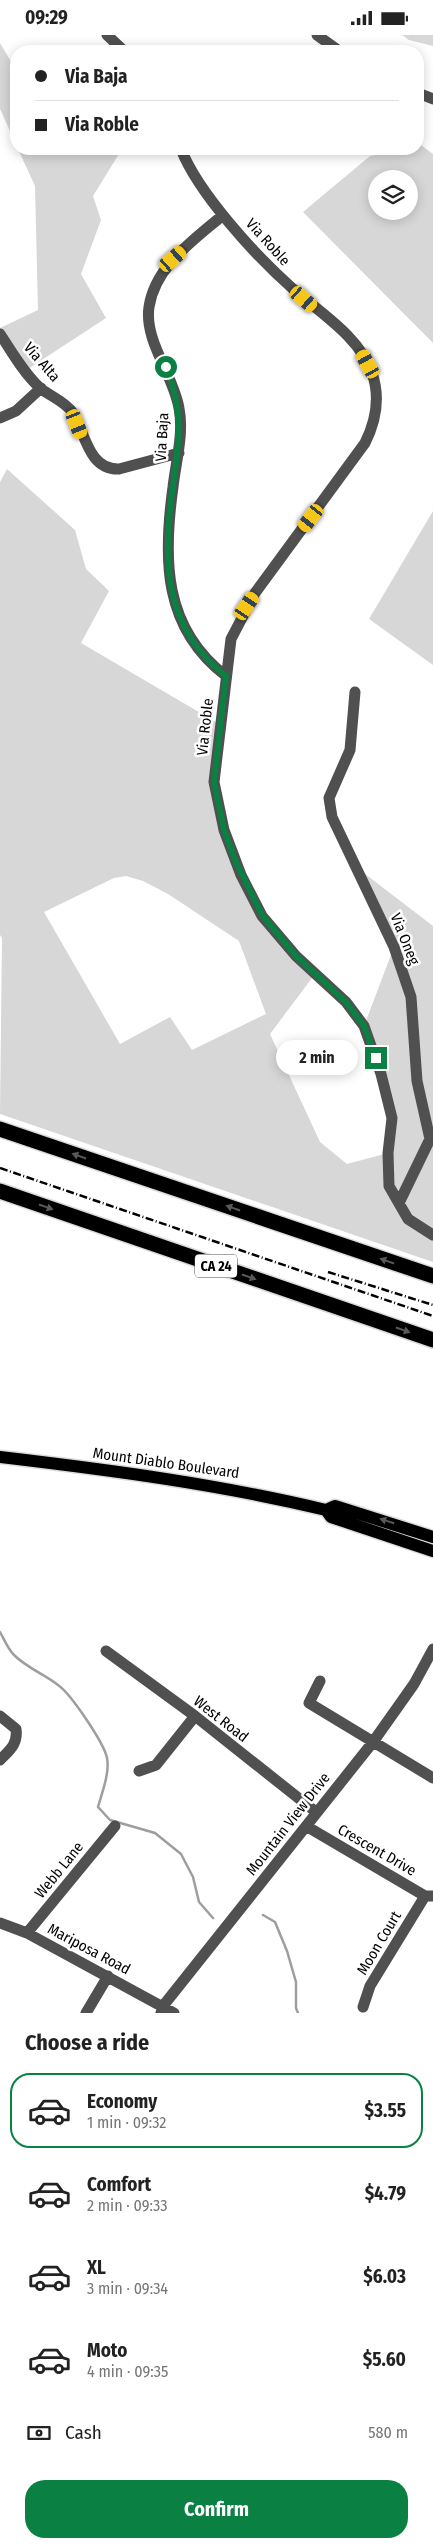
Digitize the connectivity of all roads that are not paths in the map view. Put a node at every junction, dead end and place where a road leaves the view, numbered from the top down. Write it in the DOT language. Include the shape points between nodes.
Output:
graph roads {
  1 [pos="107,35"];
  2 [pos="317,35"];
  3 [pos="118,45"];
  4 [pos="331,45"];
  5 [pos="183,155"];
  6 [pos="224,215"];
  7 [pos="0,334"];
  8 [pos="41,388"];
  9 [pos="0,418"];
  10 [pos="178,453"];
  11 [pos="226,676"];
  12 [pos="356,692"];
  13 [pos="0,1129"];
  14 [pos="0,1191"];
  15 [pos="399,1203"];
  16 [pos="433,1235"];
  17 [pos="433,1276"];
  18 [pos="433,1340"];
  19 [pos="0,1457"];
  20 [pos="326,1510"];
  21 [pos="433,1537"];
  22 [pos="433,1551"];
  23 [pos="433,1649"];
  24 [pos="106,1651"];
  25 [pos="320,1681"];
  26 [pos="195,1716"];
  27 [pos="0,1717"];
  28 [pos="373,1742"];
  29 [pos="0,1760"];
  30 [pos="139,1771"];
  31 [pos="433,1778"];
  32 [pos="316,1813"];
  33 [pos="115,1826"];
  34 [pos="306,1826"];
  35 [pos="429,1896"];
  36 [pos="0,1923"];
  37 [pos="27,1933"];
  38 [pos="108,1976"];
  39 [pos="363,2007"];
  40 [pos="162,2009"];
  41 [pos="86,2013"];
  42 [pos="174,2013"];
  1 -- 3 [label="street"];
  2 -- 4 [label="street"];
  5 -- 6 [label="street, Via Roble"];
  6 -- 10 [label="street, Via Baja" via="173,259 159,278 149,307 152,337 172,383 179,409"];
  6 -- 11 [label="street, Via Roble" via="279,277 355,343 373,374 376,396 374,420 365,443 247,606 231,639"];
  7 -- 8 [label="street, Via Alta"];
  8 -- 9 [label="street" via="16,411"];
  8 -- 10 [label="street, Via Alta" via="72,413 86,447 113,469"];
  10 -- 11 [label="street, Via Baja" via="172,487 167,571 186,631 212,665"];
  11 -- 15 [label="street, Via Roble" via="214,782 224,830 241,875 262,915 296,956 346,1002 364,1026 392,1118 389,1186"];
  12 -- 15 [label="street, Via Oneg" via="350,751 329,798 332,817 394,947 411,997 417,1081 430,1139"];
  17 -- 13 [label="highway, one-way"];
  14 -- 18 [label="highway, CA 24, one-way"];
  15 -- 16 [label="street, Via Roble" via="408,1219"];
  19 -- 20 [label="main road, Mount Diablo Boulevard" via="249,1491"];
  21 -- 20 [label="main road, Mount Diablo Boulevard, one-way" via="334,1506"];
  20 -- 22 [label="main road, Mount Diablo Boulevard" via="331,1517"];
  23 -- 28 [label="street, Mountain View Drive" via="414,1684"];
  24 -- 26 [label="street, West Road"];
  25 -- 28 [label="street" via="309,1703"];
  26 -- 30 [label="street" via="156,1765"];
  26 -- 32 [label="street, West Road"];
  27 -- 29 [label="street" via="16,1729 17,1738 14,1746"];
  28 -- 31 [label="street"];
  28 -- 32 [label="street, Mountain View Drive"];
  32 -- 34 [label="street, Mountain View Drive"];
  33 -- 37 [label="street, Webb Lane"];
  34 -- 35 [label="street, Crescent Drive"];
  34 -- 40 [label="street, Mountain View Drive"];
  35 -- 39 [label="street, Moon Court" via="370,1986"];
  36 -- 37 [label="street, Mariposa Road"];
  37 -- 38 [label="street, Mariposa Road"];
  38 -- 40 [label="street, Mariposa Road"];
  38 -- 41 [label="street"];
  40 -- 42 [label="street, Mariposa Road"];
}
